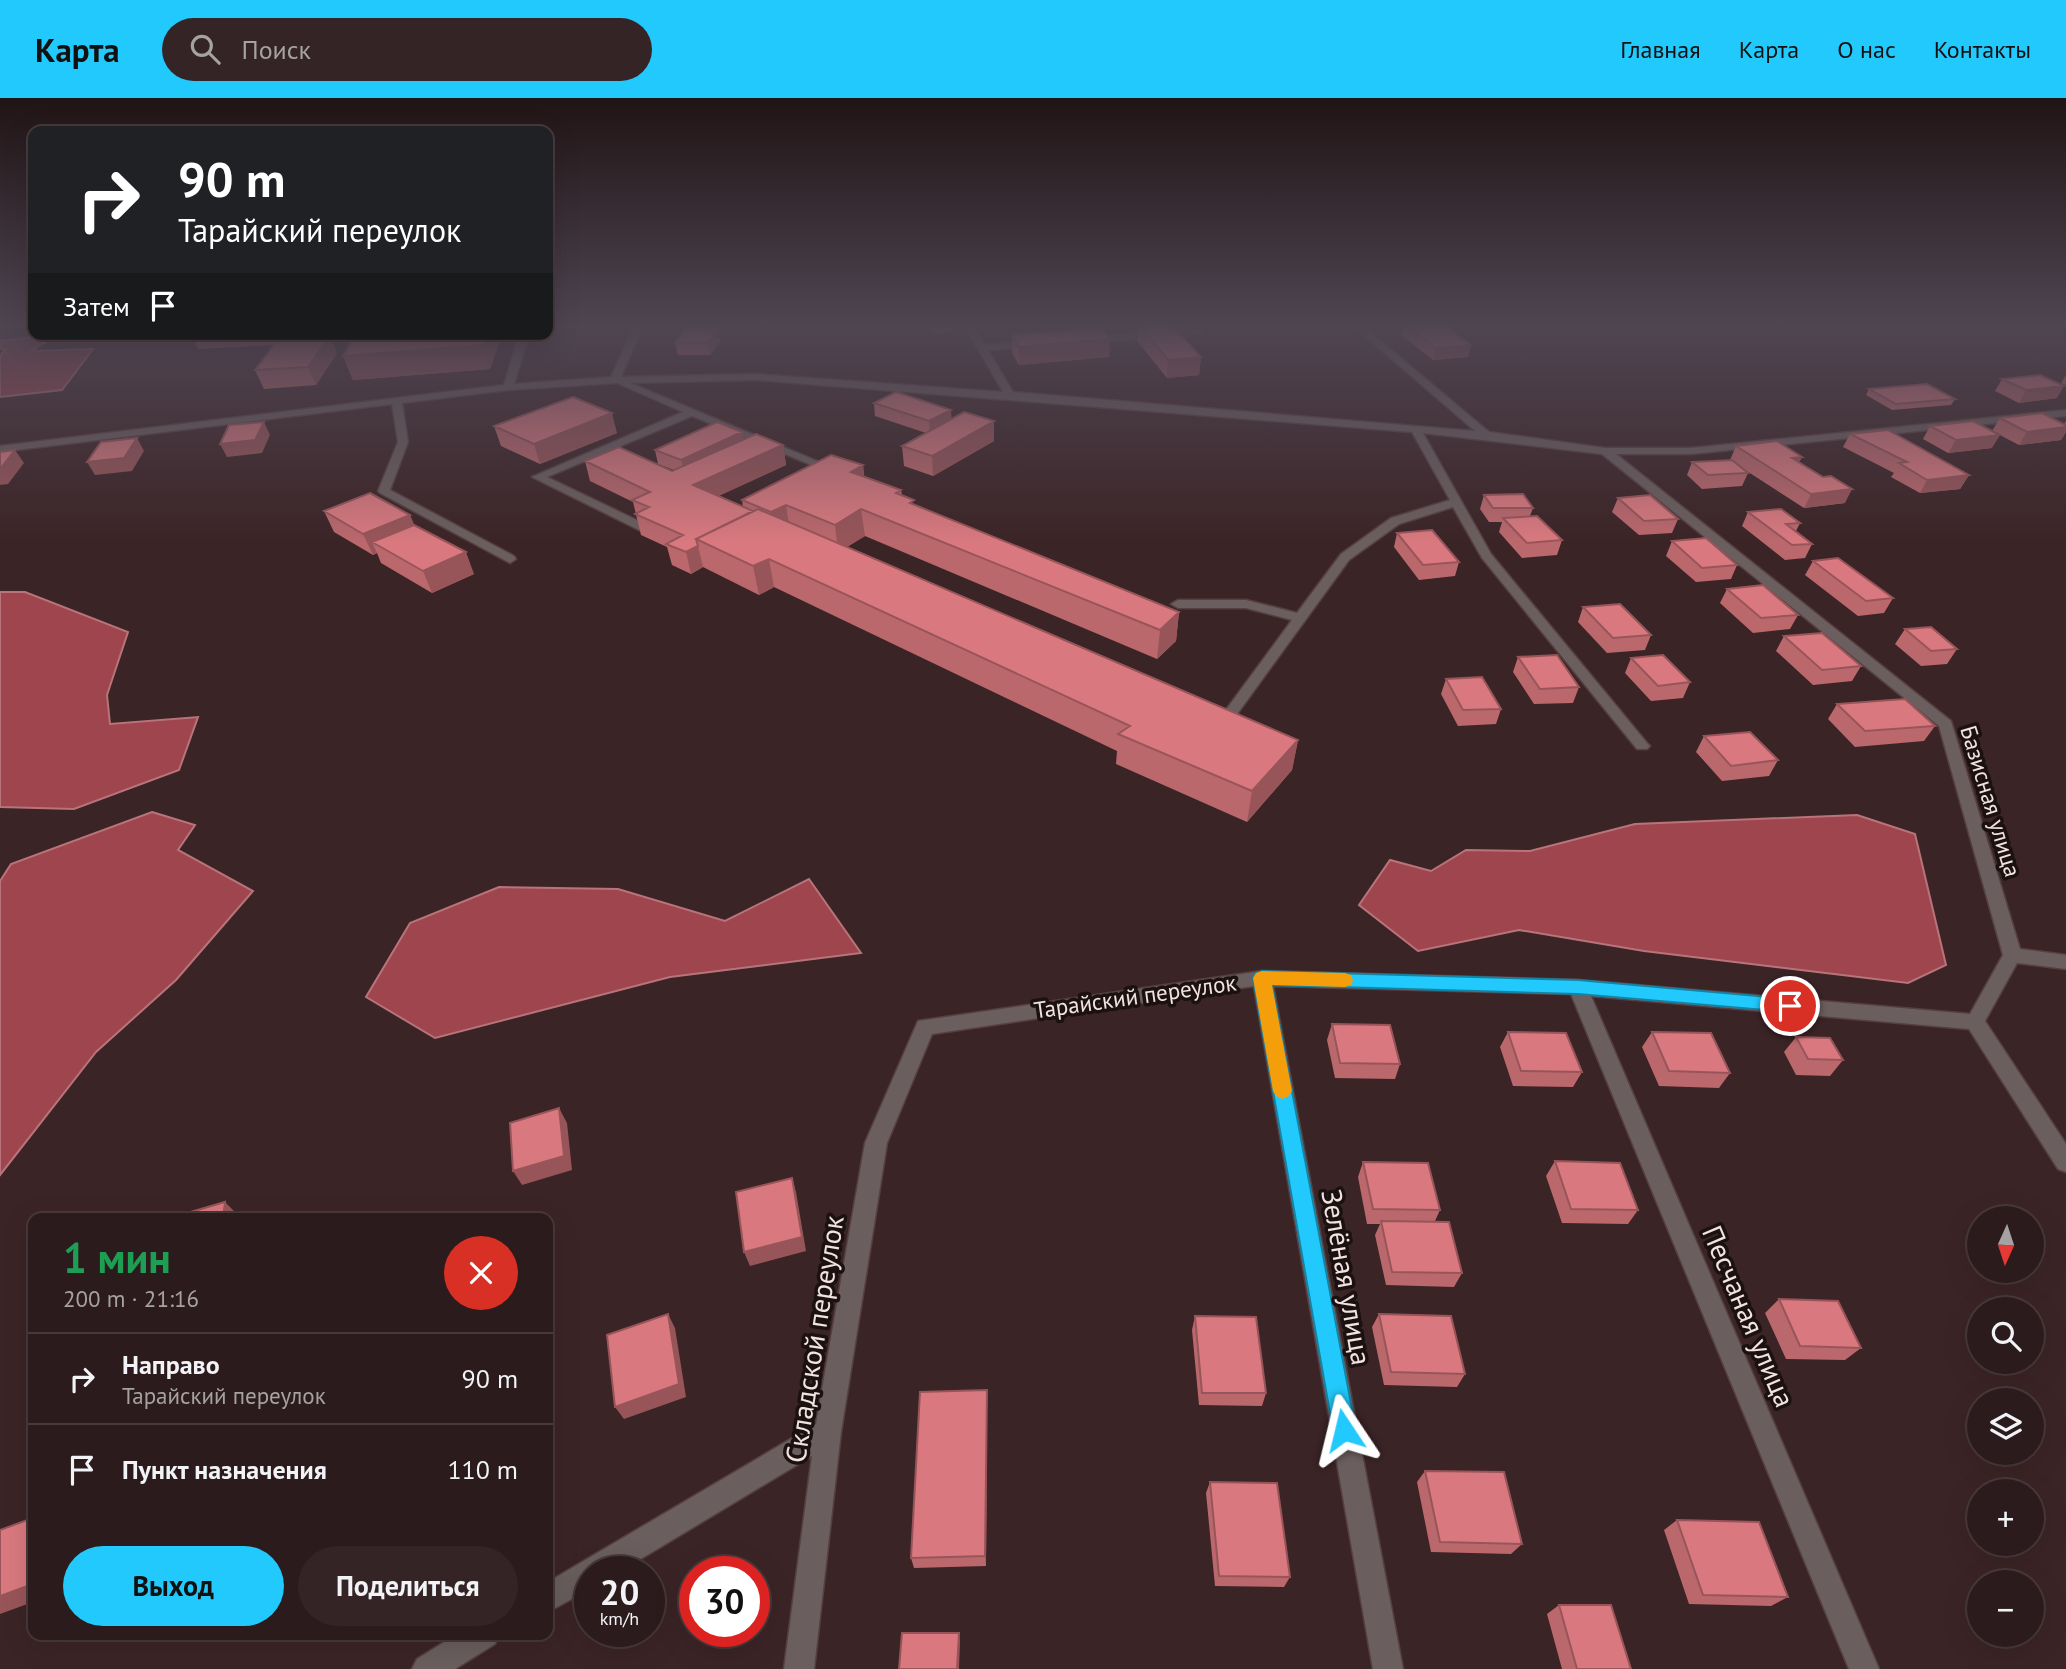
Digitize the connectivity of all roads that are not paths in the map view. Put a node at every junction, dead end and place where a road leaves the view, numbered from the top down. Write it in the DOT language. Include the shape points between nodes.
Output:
graph roads {
  1 [pos="428,396"];
  2 [pos="654,396"];
  3 [pos="1025,396"];
  4 [pos="1440,396"];
  5 [pos="396,400"];
  6 [pos="692,412"];
  7 [pos="2066,413"];
  8 [pos="1416,430"];
  9 [pos="1486,435"];
  10 [pos="0,449"];
  11 [pos="1605,451"];
  12 [pos="844,475"];
  13 [pos="1456,502"];
  14 [pos="641,527"];
  15 [pos="510,559"];
  16 [pos="1178,604"];
  17 [pos="1300,618"];
  18 [pos="1222,725"];
  19 [pos="1642,746"];
  20 [pos="2012,955"];
  21 [pos="2066,962"];
  22 [pos="1262,978"];
  23 [pos="1578,987"];
  24 [pos="1975,1022"];
  25 [pos="925,1027"];
  26 [pos="2066,1162"];
  27 [pos="828,1432"];
  28 [pos="618,1556"];
  29 [pos="574,1582"];
  30 [pos="553,1595"];
  31 [pos="475,1640"];
  32 [pos="427,1669"];
  33 [pos="799,1669"];
  34 [pos="1388,1669"];
  35 [pos="1864,1669"];
  1 -- 5 [label="street"];
  2 -- 6 [label="street"];
  3 -- 8 [label="street"];
  4 -- 9 [label="street"];
  5 -- 10 [label="street"];
  5 -- 15 [label="street" via="403,442 384,491"];
  6 -- 12 [label="street"];
  6 -- 14 [label="street" via="538,477"];
  7 -- 11 [label="street" via="1691,451"];
  8 -- 9 [label="street"];
  8 -- 13 [label="street"];
  9 -- 11 [label="street"];
  11 -- 20 [label="street, Базисная улица" via="1946,724"];
  13 -- 17 [label="street" via="1395,521 1345,557"];
  13 -- 19 [label="street" via="1486,555"];
  16 -- 17 [label="street" via="1247,604"];
  17 -- 18 [label="street"];
  20 -- 21 [label="street"];
  20 -- 24 [label="street"];
  22 -- 23 [label="street, Тарайский переулок"];
  22 -- 25 [label="street, Тарайский переулок"];
  22 -- 34 [label="street, Зелёная улица"];
  23 -- 24 [label="street, Тарайский переулок"];
  23 -- 35 [label="street, Песчаная улица"];
  24 -- 26 [label="street"];
  25 -- 27 [label="street, Складской переулок" via="876,1143"];
  27 -- 28 [label="street"];
  27 -- 33 [label="street, Складской переулок"];
  29 -- 30 [label="street"];
  31 -- 32 [label="street"];
}
